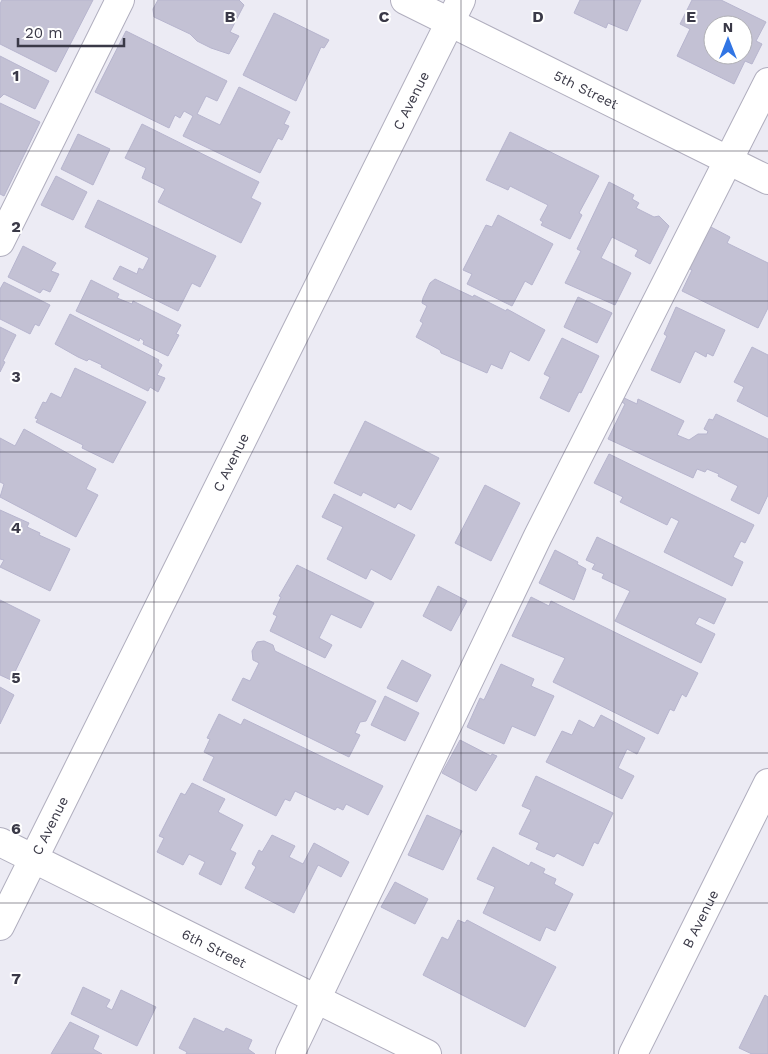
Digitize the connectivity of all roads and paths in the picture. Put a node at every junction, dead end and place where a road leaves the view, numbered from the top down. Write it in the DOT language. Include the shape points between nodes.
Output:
graph roads {
  1 [pos="120,0"];
  2 [pos="405,0"];
  3 [pos="455,11"];
  4 [pos="768,82"];
  5 [pos="729,161"];
  6 [pos="768,180"];
  7 [pos="0,242"];
  8 [pos="768,783"];
  9 [pos="0,842"];
  10 [pos="33,859"];
  11 [pos="0,926"];
  12 [pos="317,1000"];
  13 [pos="290,1054"];
  14 [pos="427,1054"];
  15 [pos="633,1054"];
  1 -- 7 [label="street"];
  2 -- 3 [label="street, 5th Street"];
  3 -- 5 [label="street, 5th Street"];
  3 -- 10 [label="street, C Avenue"];
  4 -- 5 [label="street"];
  5 -- 6 [label="street, 5th Street"];
  5 -- 12 [label="street" via="538,536"];
  8 -- 15 [label="street, B Avenue"];
  9 -- 10 [label="street, 6th Street"];
  10 -- 11 [label="street, C Avenue"];
  10 -- 12 [label="street, 6th Street"];
  12 -- 13 [label="street"];
  12 -- 14 [label="street, 6th Street"];
}
